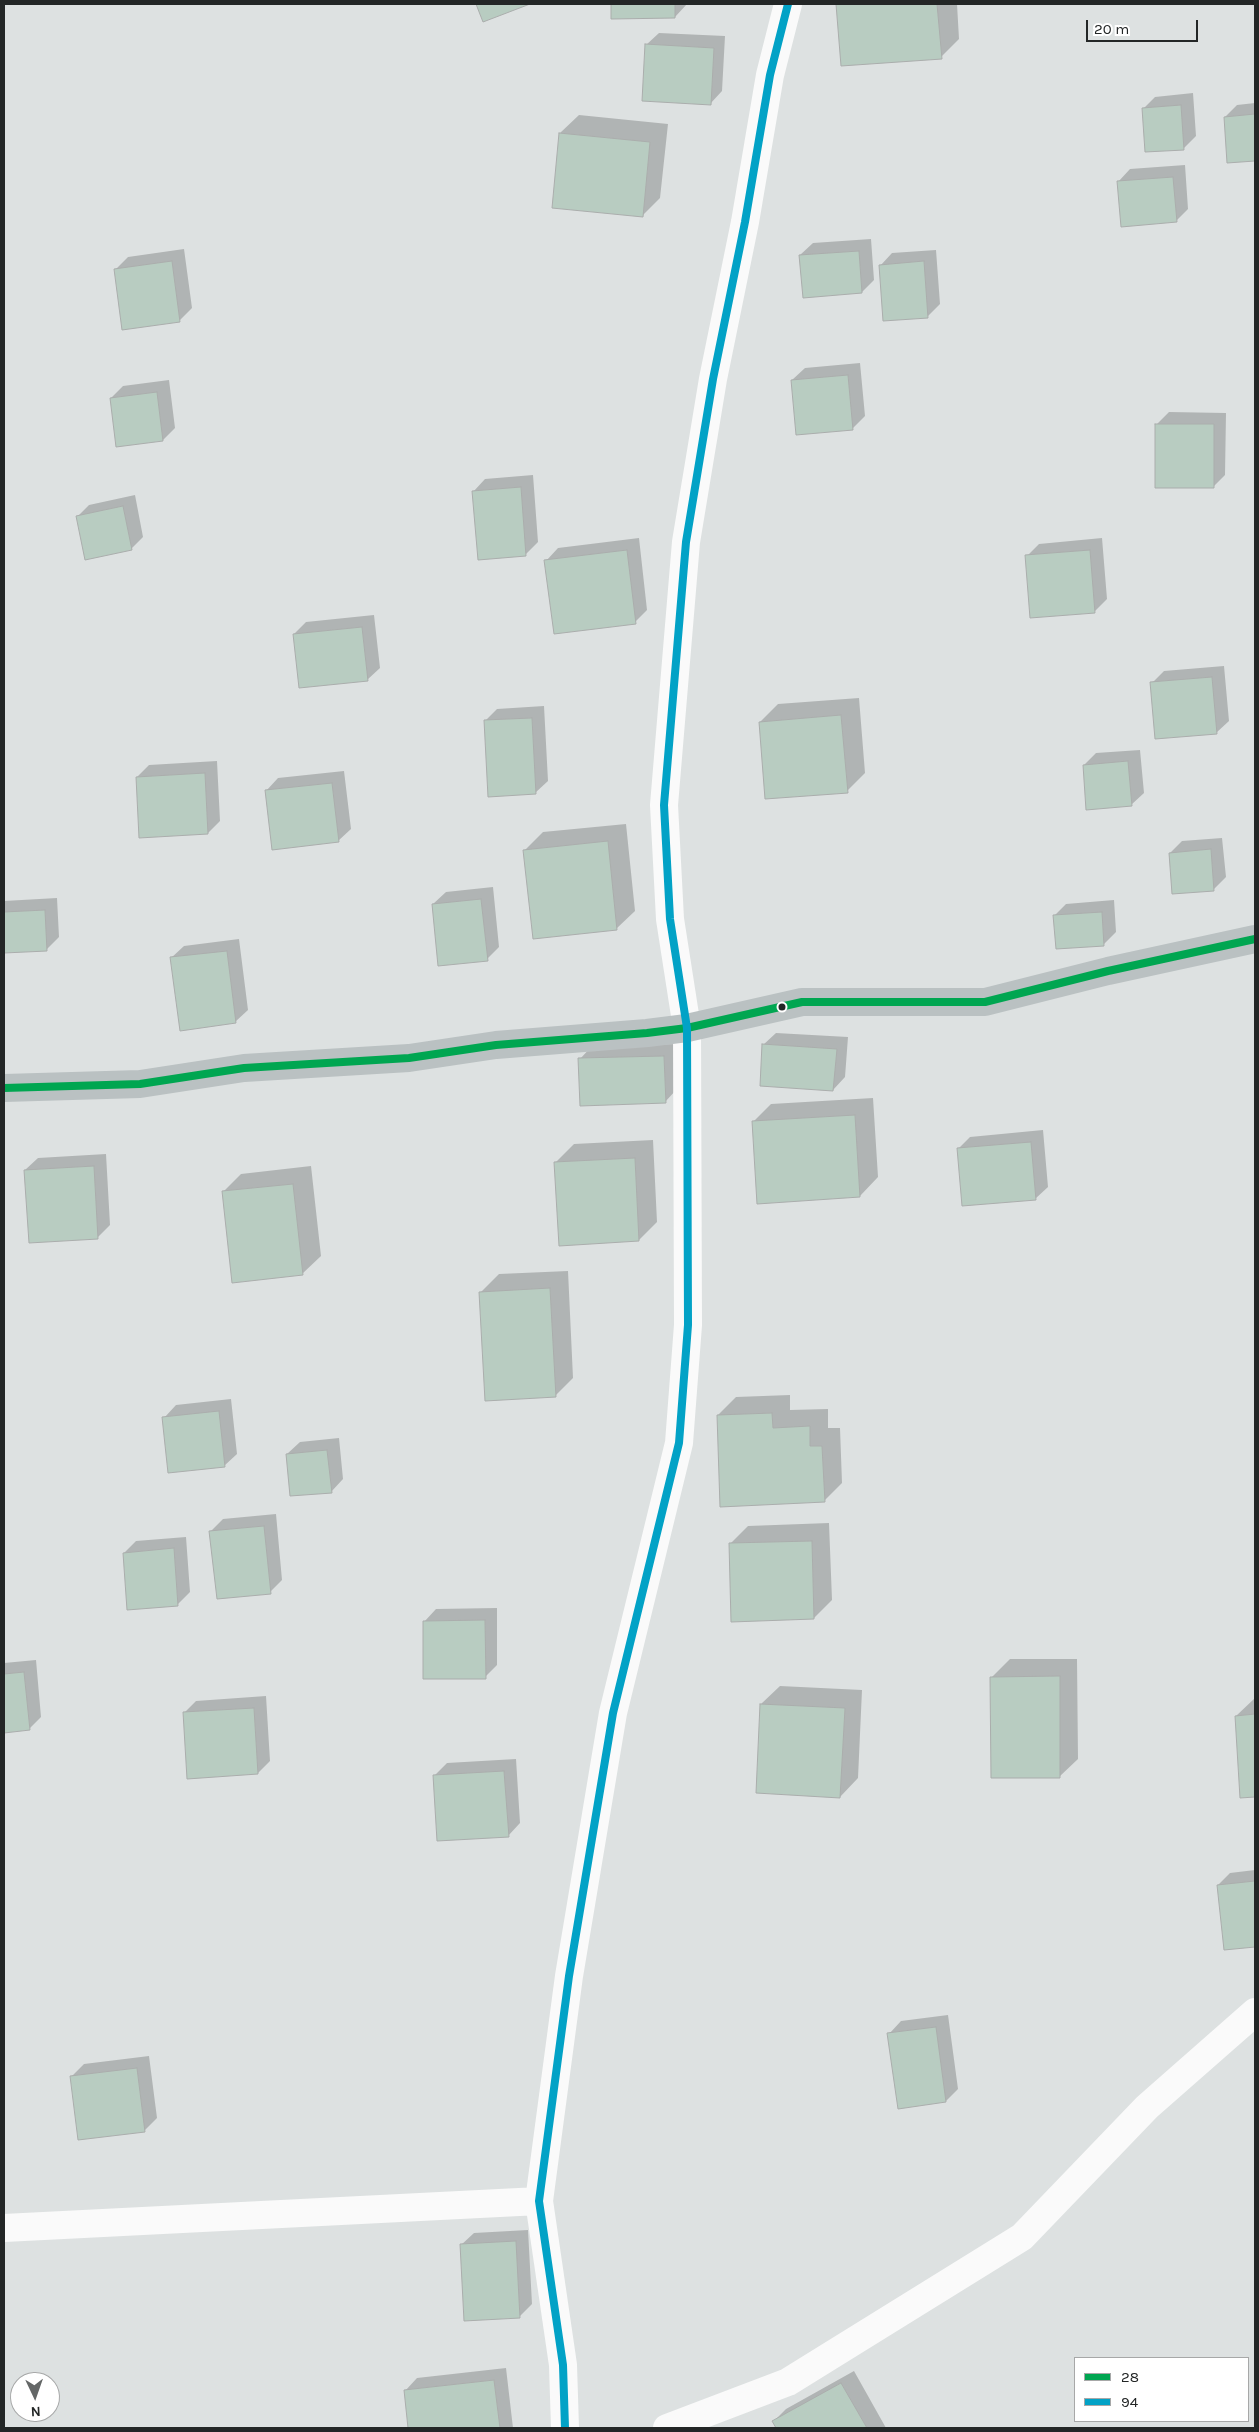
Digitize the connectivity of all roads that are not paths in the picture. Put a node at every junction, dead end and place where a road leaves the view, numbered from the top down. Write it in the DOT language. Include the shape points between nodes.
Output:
graph roads {
  1 [pos="788,4"];
  2 [pos="1255,939"];
  3 [pos="687,1028"];
  4 [pos="4,1088"];
  5 [pos="1255,2012"];
  6 [pos="539,2201"];
  7 [pos="4,2228"];
  8 [pos="565,2428"];
  9 [pos="667,2428"];
  1 -- 3 [label="street" via="770,74 746,222 713,379 686,542 664,805 670,919"];
  2 -- 3 [label="main road" via="985,1002 802,1002"];
  3 -- 4 [label="main road" via="496,1045 409,1058 244,1068 140,1084"];
  3 -- 6 [label="street" via="688,1324 679,1443 613,1713 569,1976"];
  5 -- 9 [label="street" via="1147,2107 1022,2237 788,2382"];
  6 -- 7 [label="street"];
  6 -- 8 [label="street" via="563,2365"];
}
